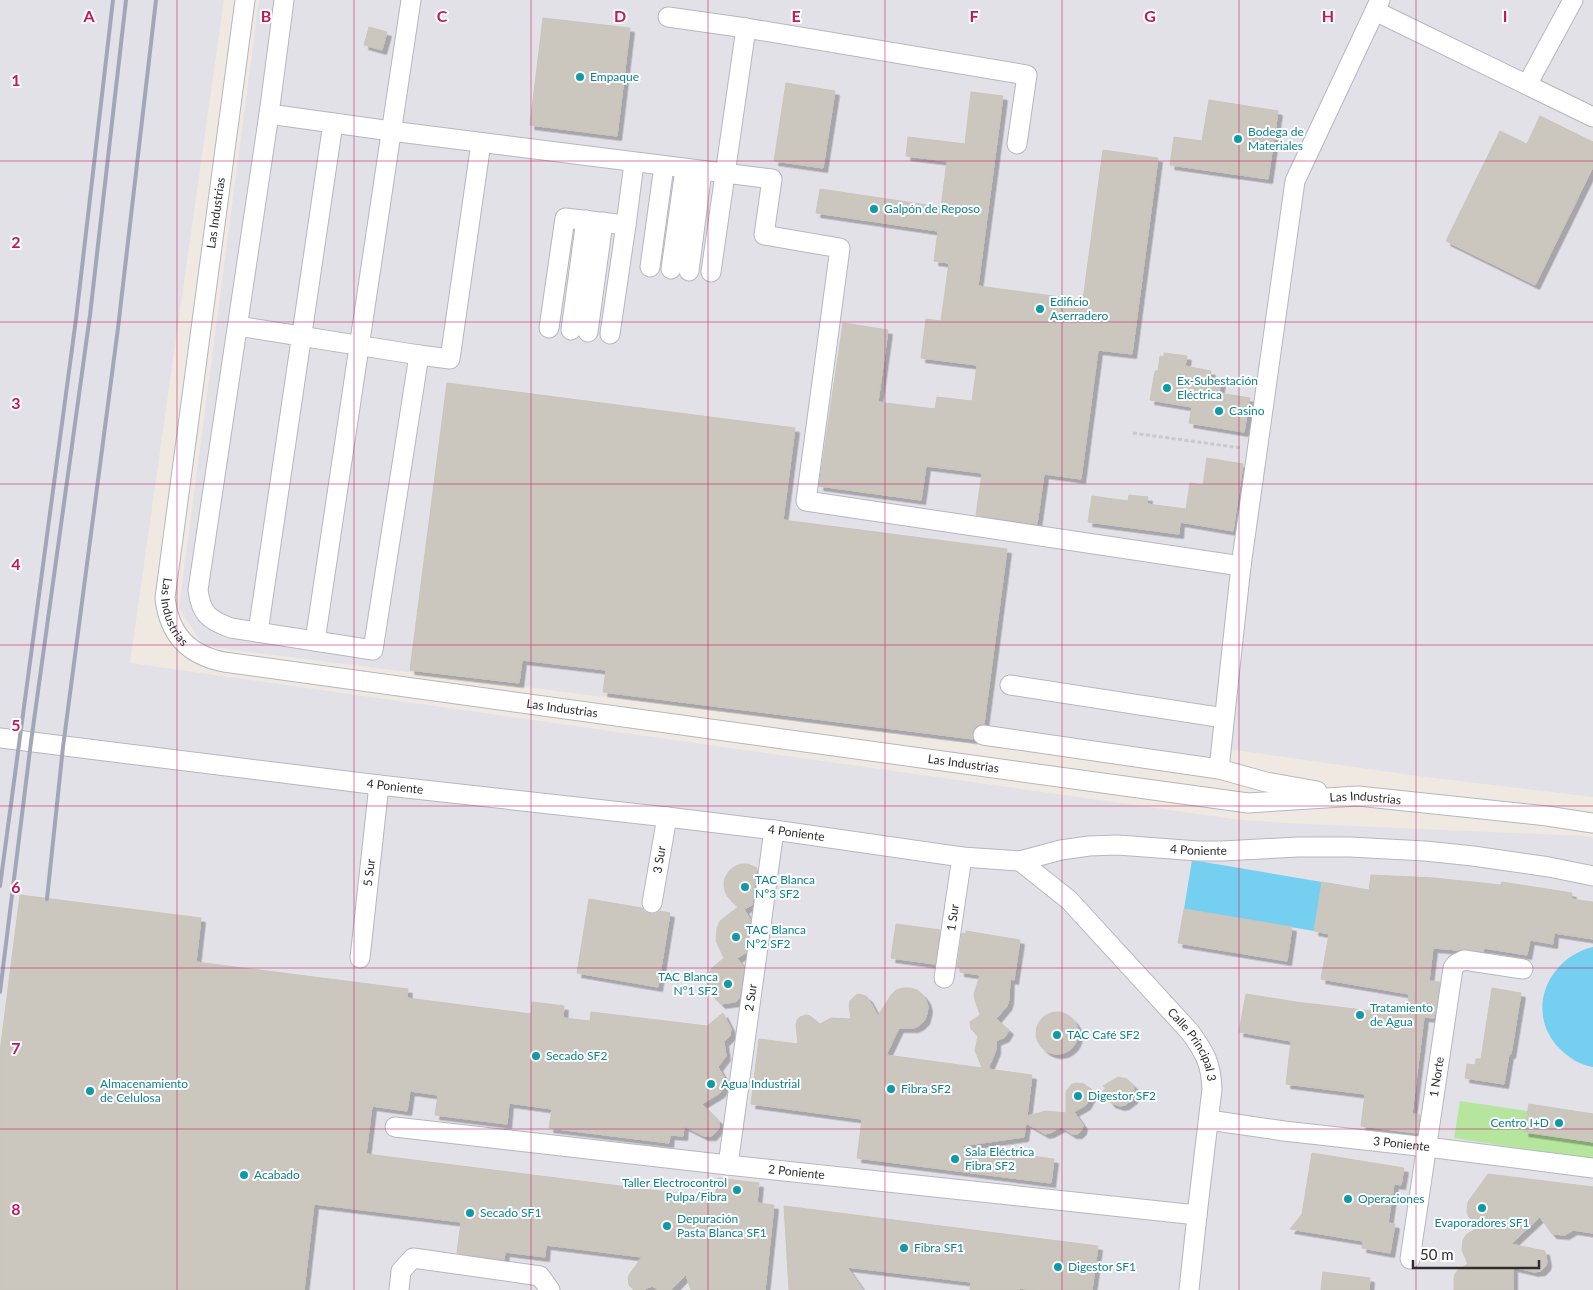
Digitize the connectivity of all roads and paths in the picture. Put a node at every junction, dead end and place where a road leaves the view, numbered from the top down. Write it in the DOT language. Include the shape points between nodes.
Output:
graph roads {
  1 [pos="245,0"];
  2 [pos="284,0"];
  3 [pos="411,0"];
  4 [pos="1574,0"];
  5 [pos="1377,6"];
  6 [pos="668,17"];
  7 [pos="746,28"];
  8 [pos="1527,85"];
  9 [pos="269,114"];
  10 [pos="1593,117"];
  11 [pos="333,123"];
  12 [pos="391,132"];
  13 [pos="481,143"];
  14 [pos="1017,144"];
  15 [pos="634,163"];
  16 [pos="664,166"];
  17 [pos="694,170"];
  18 [pos="725,174"];
  19 [pos="594,221"];
  20 [pos="626,225"];
  21 [pos="650,267"];
  22 [pos="680,270"];
  23 [pos="711,272"];
  24 [pos="238,326"];
  25 [pos="549,328"];
  26 [pos="579,331"];
  27 [pos="610,334"];
  28 [pos="302,336"];
  29 [pos="359,345"];
  30 [pos="419,355"];
  31 [pos="1133,433"];
  32 [pos="1257,450"];
  33 [pos="1241,566"];
  34 [pos="258,632"];
  35 [pos="315,641"];
  36 [pos="1010,685"];
  37 [pos="1224,718"];
  38 [pos="984,735"];
  39 [pos="0,738"];
  40 [pos="1219,769"];
  41 [pos="379,785"];
  42 [pos="1358,796"];
  43 [pos="666,817"];
  44 [pos="1593,823"];
  45 [pos="774,830"];
  46 [pos="962,857"];
  47 [pos="1020,860"];
  48 [pos="1593,876"];
  49 [pos="652,903"];
  50 [pos="360,958"];
  51 [pos="1523,969"];
  52 [pos="944,978"];
  53 [pos="1209,1120"];
  54 [pos="395,1127"];
  55 [pos="1427,1147"];
  56 [pos="728,1165"];
  57 [pos="1593,1168"];
  58 [pos="1197,1215"];
  59 [pos="1410,1259"];
  60 [pos="399,1290"];
  61 [pos="551,1290"];
  62 [pos="1189,1290"];
  1 -- 42 [label="street, Las Industrias" via="166,586 169,621 190,649 224,662 1248,802"];
  2 -- 9 [label="street"];
  3 -- 12 [label="street"];
  4 -- 8 [label="street"];
  5 -- 8 [label="street"];
  5 -- 32 [label="street" via="1294,182"];
  6 -- 7 [label="street"];
  7 -- 14 [label="street" via="1027,75"];
  7 -- 18 [label="street"];
  8 -- 10 [label="street"];
  9 -- 11 [label="street"];
  9 -- 24 [label="street"];
  11 -- 12 [label="street"];
  11 -- 28 [label="street"];
  12 -- 13 [label="street"];
  12 -- 29 [label="street"];
  13 -- 15 [label="street"];
  13 -- 30 [label="street" via="450,359"];
  15 -- 16 [label="street"];
  15 -- 20 [label="street"];
  16 -- 17 [label="street"];
  16 -- 21 [label="street"];
  17 -- 18 [label="street"];
  17 -- 22 [label="street"];
  18 -- 23 [label="street"];
  18 -- 33 [label="street" via="772,180 764,235 840,248 806,501"];
  19 -- 20 [label="street"];
  19 -- 25 [label="street" via="565,218"];
  19 -- 26 [label="street"];
  20 -- 27 [label="street"];
  24 -- 28 [label="street"];
  24 -- 34 [label="street" via="198,590 203,611 210,619 231,628"];
  28 -- 29 [label="street"];
  28 -- 34 [label="street"];
  29 -- 30 [label="street"];
  29 -- 35 [label="street"];
  30 -- 35 [label="street" via="373,650"];
  31 -- 32 [label="path"];
  32 -- 33 [label="street"];
  33 -- 37 [label="street"];
  34 -- 35 [label="street"];
  36 -- 37 [label="street"];
  37 -- 40 [label="street"];
  38 -- 40 [label="street"];
  39 -- 41 [label="street, 4 Poniente"];
  40 -- 42 [label="street" via="1296,788"];
  41 -- 43 [label="street, 4 Poniente"];
  41 -- 50 [label="street, 5 Sur"];
  42 -- 44 [label="street, Las Industrias"];
  43 -- 45 [label="street, 4 Poniente"];
  43 -- 49 [label="street, 3 Sur"];
  45 -- 46 [label="street, 4 Poniente"];
  45 -- 56 [label="street, 2 Sur"];
  46 -- 47 [label="street, 4 Poniente"];
  46 -- 52 [label="street, 1 Sur"];
  47 -- 48 [label="street, 4 Poniente" via="1061,850 1108,845 1198,851 1350,846 1473,856"];
  47 -- 53 [label="street, Calle Principal 3" via="1069,900 1190,1032 1203,1050 1211,1071"];
  51 -- 55 [label="street, 1 Norte" via="1464,960 1453,968"];
  53 -- 55 [label="street, 3 Poniente"];
  53 -- 58 [label="street, Calle Principal 3"];
  54 -- 56 [label="street, 2 Poniente"];
  55 -- 57 [label="street, 3 Poniente"];
  55 -- 59 [label="street, 1 Norte"];
  56 -- 58 [label="street, 2 Poniente"];
  58 -- 62 [label="street, Calle Principal 3"];
  60 -- 61 [label="street" via="401,1271 413,1258 540,1276"];
}
